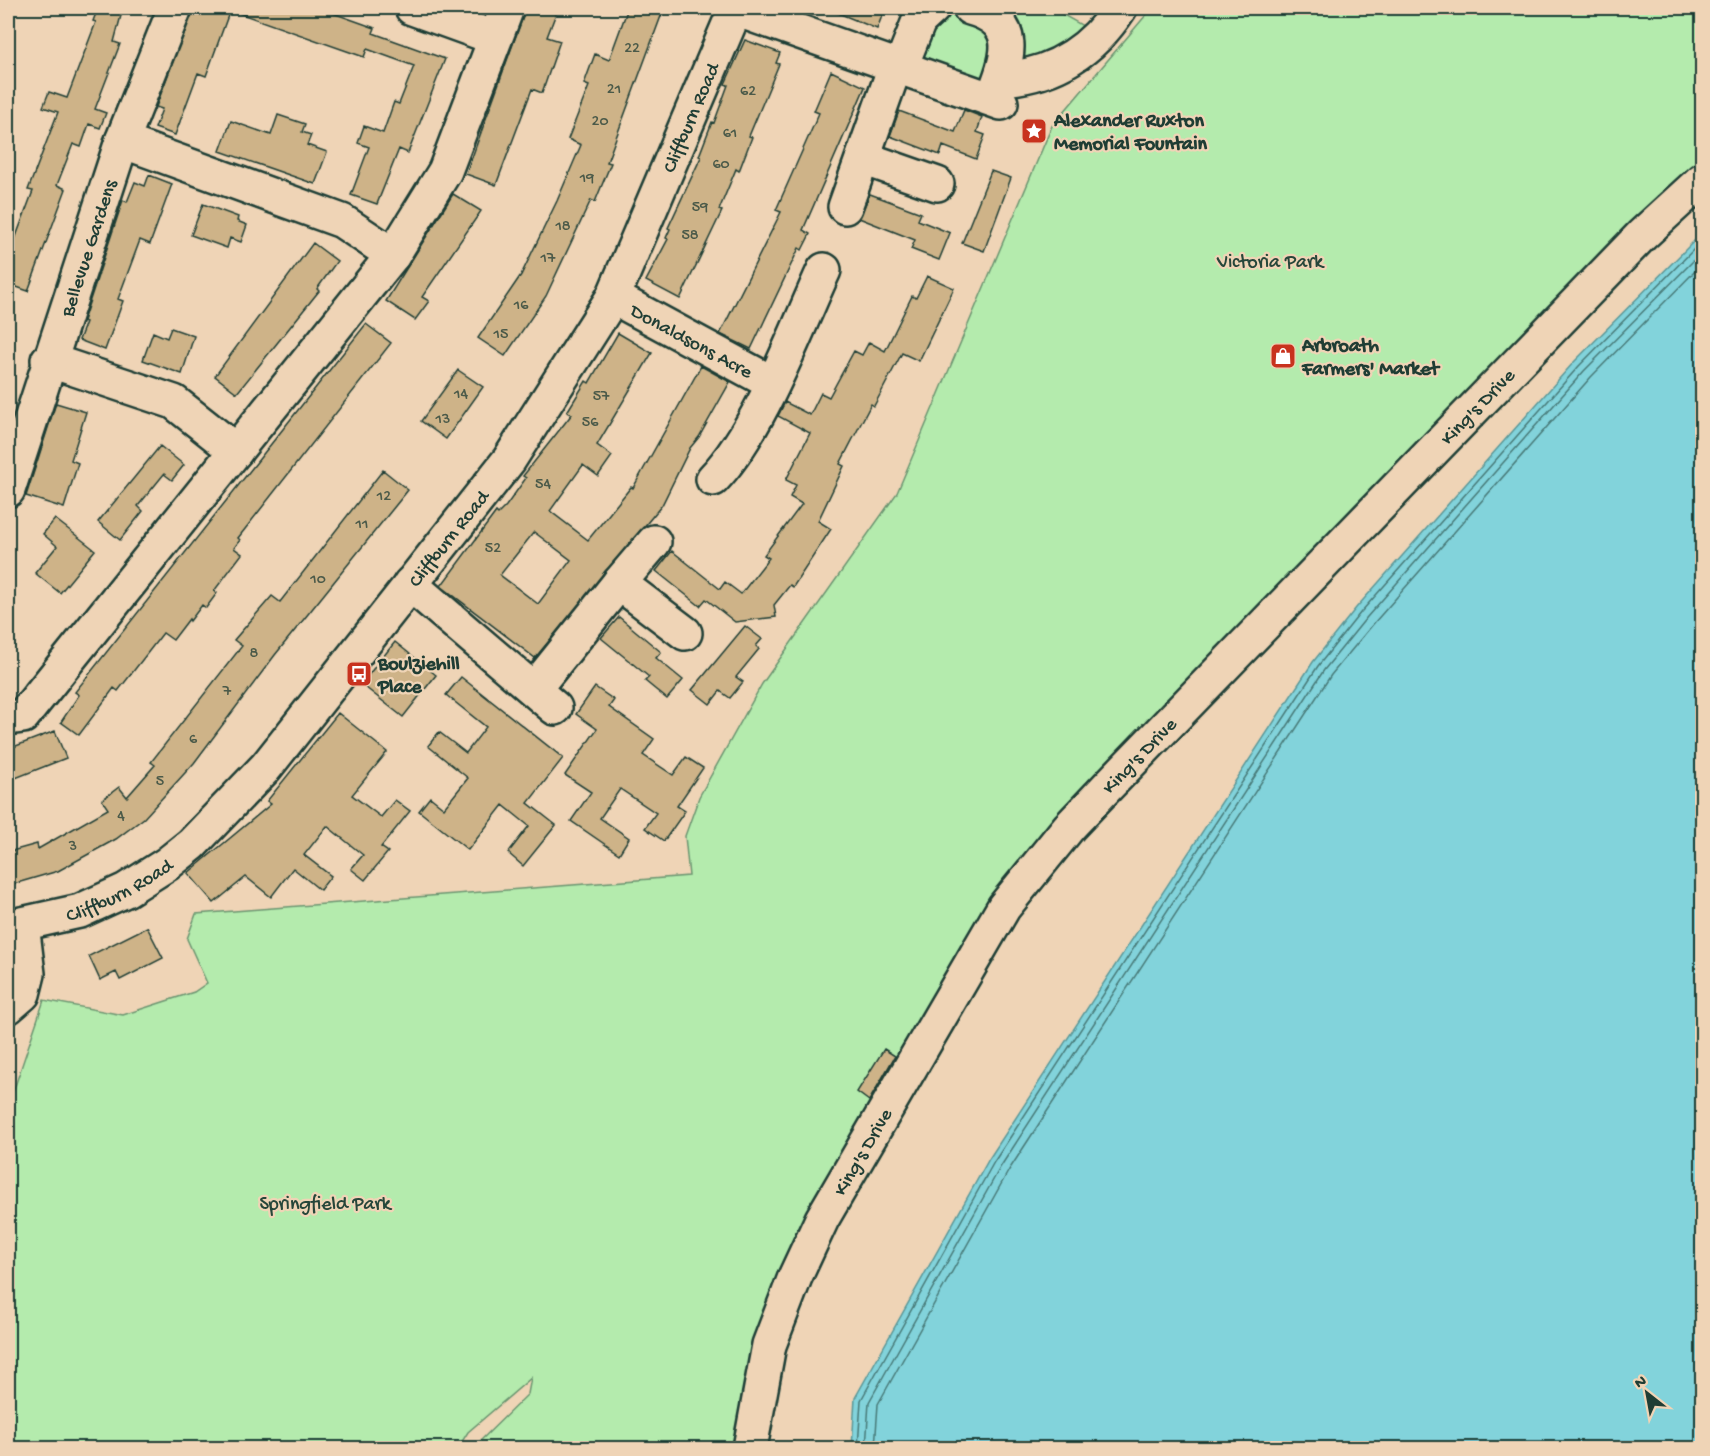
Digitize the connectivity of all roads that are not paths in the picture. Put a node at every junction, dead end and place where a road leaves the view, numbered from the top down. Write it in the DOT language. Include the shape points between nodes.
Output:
graph roads {
  1 [pos="175,8"];
  2 [pos="412,8"];
  3 [pos="507,8"];
  4 [pos="735,8"];
  5 [pos="933,8"];
  6 [pos="970,8"];
  7 [pos="1120,8"];
  8 [pos="495,38"];
  9 [pos="898,65"];
  10 [pos="998,94"];
  11 [pos="122,141"];
  12 [pos="863,158"];
  13 [pos="1702,180"];
  14 [pos="937,184"];
  15 [pos="845,207"];
  16 [pos="393,255"];
  17 [pos="824,270"];
  18 [pos="613,297"];
  19 [pos="48,360"];
  20 [pos="772,383"];
  21 [pos="236,451"];
  22 [pos="713,479"];
  23 [pos="8,490"];
  24 [pos="654,542"];
  25 [pos="619,583"];
  26 [pos="410,584"];
  27 [pos="685,633"];
  28 [pos="8,718"];
  29 [pos="15,926"];
  30 [pos="8,1007"];
  31 [pos="750,1449"];
  1 -- 11 [label="street, Bellevue Gardens"];
  2 -- 8 [label="street"];
  3 -- 8 [label="street"];
  4 -- 9 [label="street"];
  4 -- 18 [label="street, Cliffburn Road"];
  5 -- 9 [label="street" via="919,21"];
  6 -- 10 [label="street" via="988,12 1006,32 1008,51"];
  7 -- 10 [label="street" via="1102,32 1070,60"];
  8 -- 16 [label="street" via="445,171"];
  9 -- 10 [label="street"];
  9 -- 12 [label="street"];
  11 -- 16 [label="street" via="342,221"];
  11 -- 19 [label="street, Bellevue Gardens"];
  12 -- 14 [label="street"];
  12 -- 15 [label="street"];
  13 -- 31 [label="street, King's Drive" via="1633,244 1108,786 1004,907 817,1228 769,1345"];
  16 -- 21 [label="street"];
  17 -- 20 [label="street, Donaldsons Acre"];
  18 -- 20 [label="street, Donaldsons Acre"];
  18 -- 26 [label="street, Cliffburn Road" via="508,460"];
  19 -- 21 [label="street" via="174,402"];
  19 -- 23 [label="street, Bellevue Gardens"];
  20 -- 22 [label="street, Donaldsons Acre" via="729,462"];
  21 -- 28 [label="street" via="23,716"];
  24 -- 25 [label="street"];
  25 -- 26 [label="street" via="545,699"];
  25 -- 27 [label="street"];
  26 -- 29 [label="street, Cliffburn Road" via="266,767 192,844 126,890 80,910"];
  29 -- 30 [label="street" via="28,974 23,994"];
}
